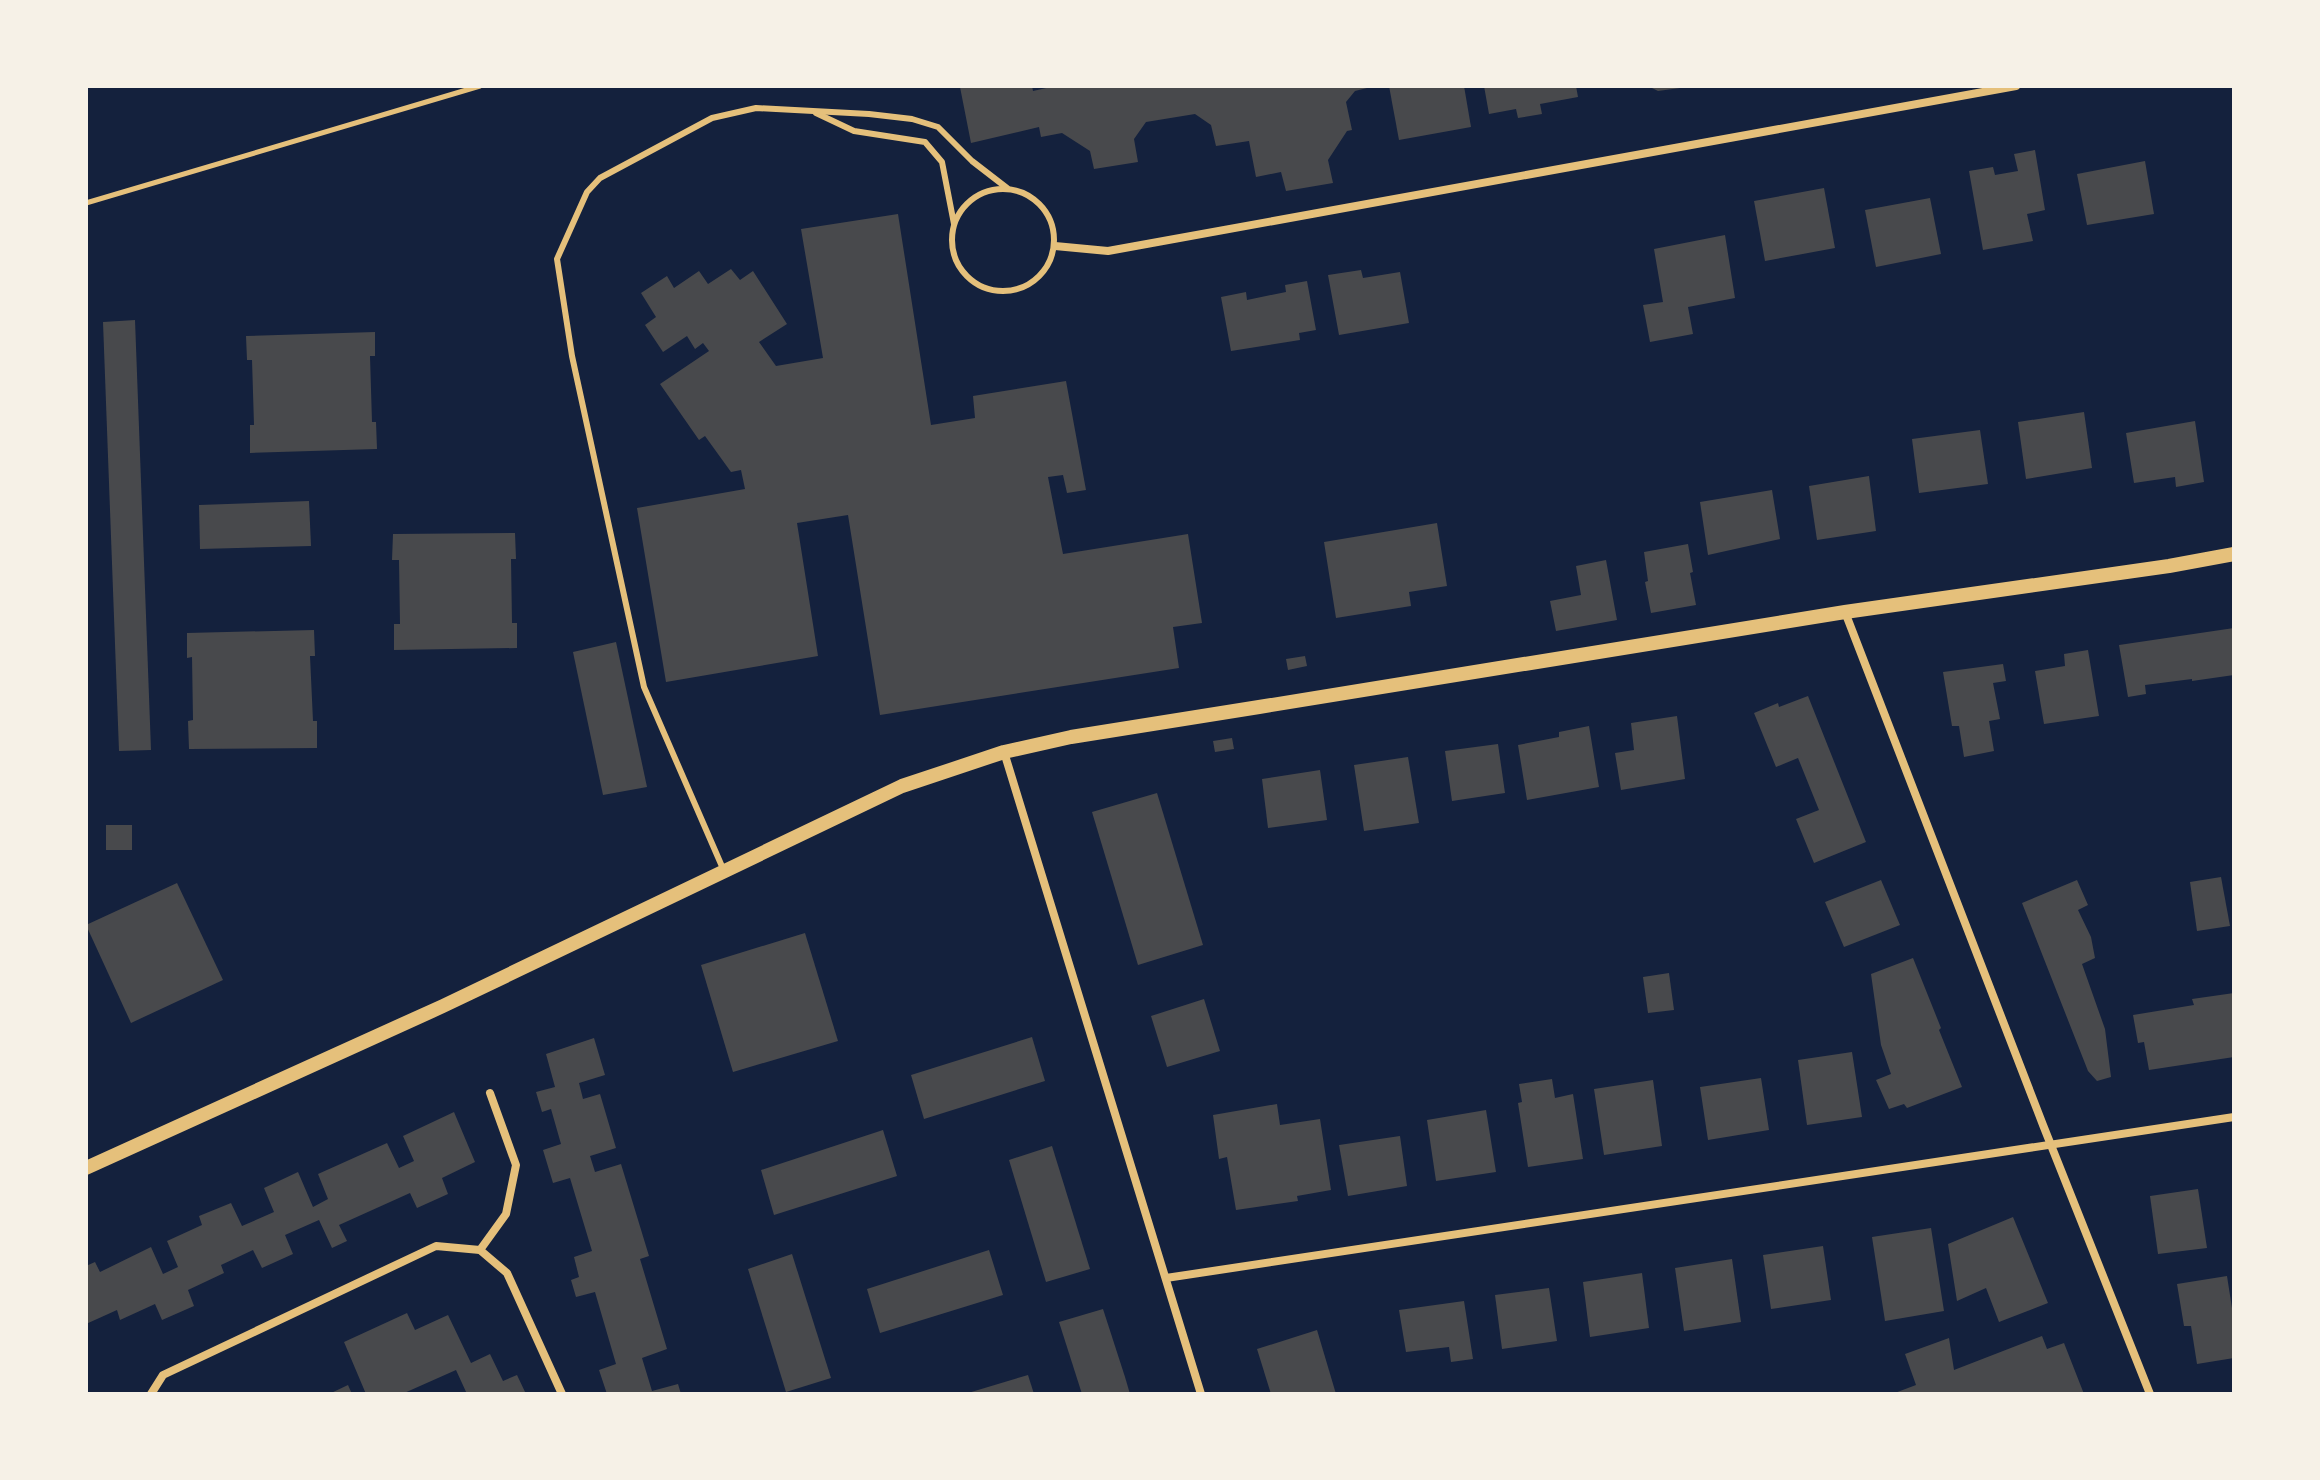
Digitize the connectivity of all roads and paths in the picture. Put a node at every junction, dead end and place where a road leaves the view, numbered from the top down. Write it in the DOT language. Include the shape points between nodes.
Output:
graph roads {
  1 [pos="480,86"];
  2 [pos="2016,86"];
  3 [pos="809,110"];
  4 [pos="1007,188"];
  5 [pos="86,203"];
  6 [pos="954,224"];
  7 [pos="1055,246"];
  8 [pos="2234,554"];
  9 [pos="1845,612"];
  10 [pos="1004,752"];
  11 [pos="724,871"];
  12 [pos="490,1093"];
  13 [pos="2234,1117"];
  14 [pos="2050,1145"];
  15 [pos="86,1168"];
  16 [pos="480,1250"];
  17 [pos="1166,1278"];
  18 [pos="151,1394"];
  19 [pos="562,1394"];
  20 [pos="1201,1394"];
  21 [pos="2150,1394"];
  1 -- 5 [label="path"];
  2 -- 7 [label="street" via="1108,251"];
  3 -- 4 [label="lane" via="912,119 938,127"];
  3 -- 6 [label="lane" via="854,131 925,142 942,162"];
  3 -- 11 [label="lane" via="756,108 712,118 600,178 587,192 557,259 572,356 644,687"];
  4 -- 6 [label="lane" via="974,197"];
  4 -- 7 [label="lane" via="1037,201 1048,214"];
  6 -- 7 [label="lane" via="951,241 963,273 992,290 1009,291 1040,277"];
  8 -- 9 [label="street"];
  9 -- 10 [label="street"];
  9 -- 14 [label="street"];
  10 -- 11 [label="street" via="902,786"];
  10 -- 17 [label="street"];
  11 -- 15 [label="street"];
  12 -- 16 [label="street" via="516,1165 506,1214"];
  13 -- 14 [label="street"];
  14 -- 17 [label="street"];
  14 -- 21 [label="street"];
  16 -- 18 [label="street" via="436,1246 163,1375"];
  16 -- 19 [label="street" via="507,1273"];
  17 -- 20 [label="street"];
}
